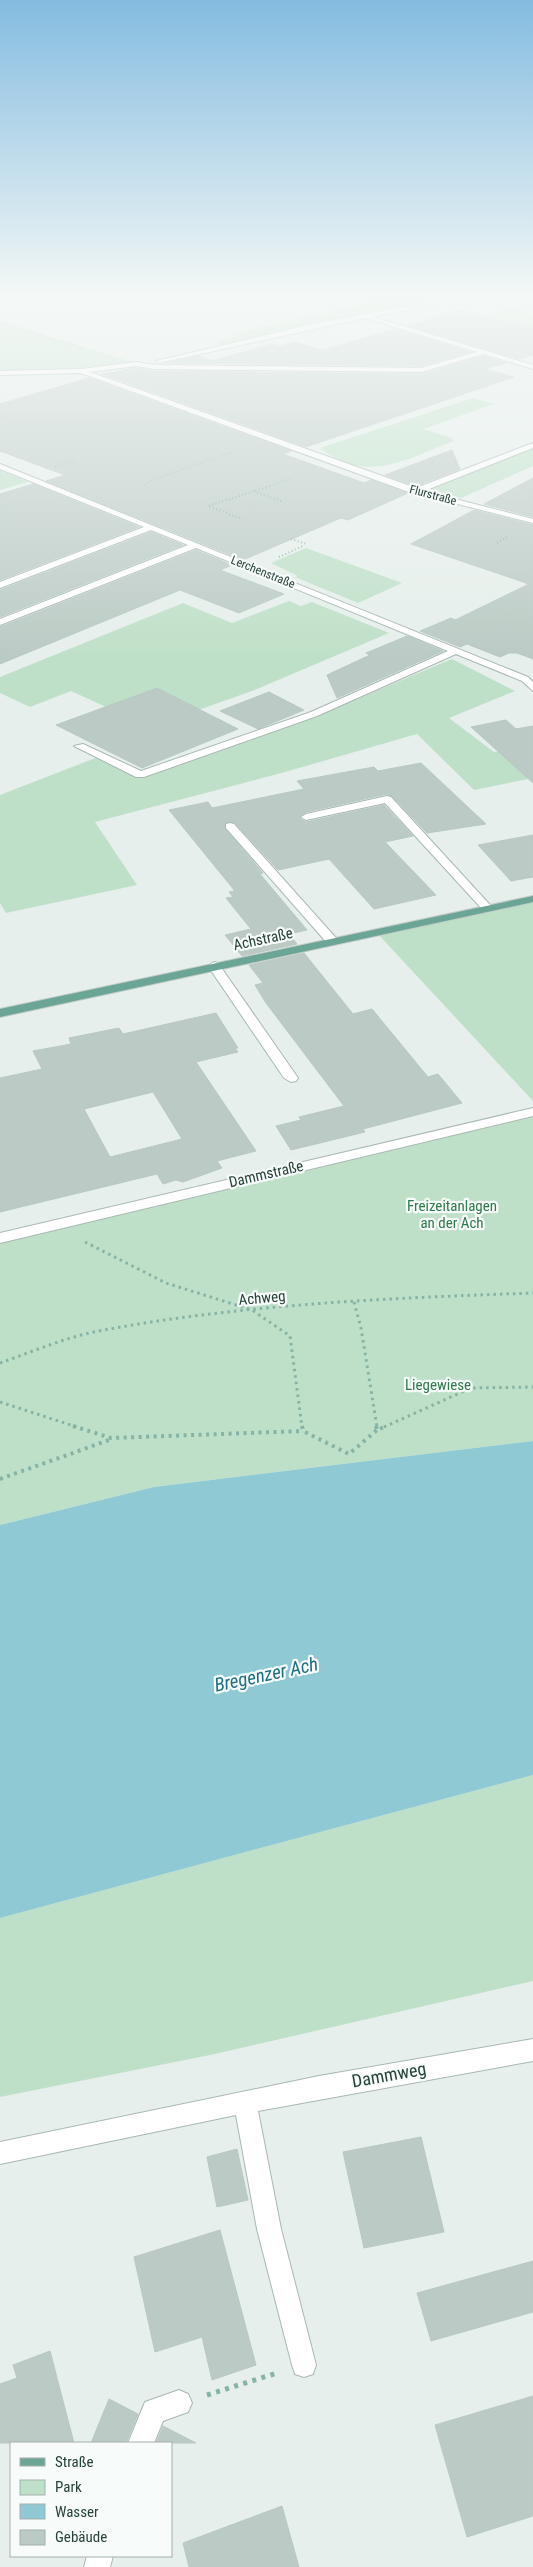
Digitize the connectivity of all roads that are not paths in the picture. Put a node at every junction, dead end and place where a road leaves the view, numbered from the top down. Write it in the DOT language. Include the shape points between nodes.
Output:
graph roads {
  1 [pos="213,418"];
  2 [pos="533,445"];
  3 [pos="0,466"];
  4 [pos="416,490"];
  5 [pos="533,521"];
  6 [pos="152,527"];
  7 [pos="197,545"];
  8 [pos="0,584"];
  9 [pos="0,622"];
  10 [pos="456,651"];
  11 [pos="529,677"];
  12 [pos="533,688"];
  13 [pos="79,746"];
  14 [pos="306,817"];
  15 [pos="230,826"];
  16 [pos="533,899"];
  17 [pos="487,908"];
  18 [pos="332,941"];
  19 [pos="214,966"];
  20 [pos="0,1013"];
  21 [pos="291,1078"];
  22 [pos="533,1112"];
  23 [pos="0,1238"];
  24 [pos="533,2050"];
  25 [pos="246,2103"];
  26 [pos="0,2153"];
  27 [pos="304,2365"];
  28 [pos="179,2403"];
  29 [pos="141,2442"];
  1 -- 4 [label="street, Flurstraße"];
  2 -- 4 [label="street"];
  3 -- 6 [label="street, Lerchenstraße"];
  4 -- 5 [label="street, Flurstraße"];
  6 -- 7 [label="street, Lerchenstraße"];
  6 -- 8 [label="street"];
  7 -- 9 [label="street"];
  7 -- 10 [label="street, Lerchenstraße"];
  10 -- 11 [label="street, Lerchenstraße"];
  10 -- 13 [label="street" via="314,714 140,775"];
  11 -- 12 [label="street"];
  14 -- 17 [label="street" via="387,799"];
  15 -- 18 [label="street"];
  16 -- 17 [label="main road, Achstraße"];
  17 -- 18 [label="main road, Achstraße"];
  18 -- 19 [label="main road, Achstraße"];
  19 -- 20 [label="main road, Achstraße"];
  19 -- 21 [label="street"];
  22 -- 23 [label="street, Dammstraße"];
  24 -- 25 [label="street, Dammweg"];
  25 -- 26 [label="street, Dammweg"];
  25 -- 27 [label="street" via="269,2228"];
  28 -- 29 [label="street" via="154,2411"];
}
